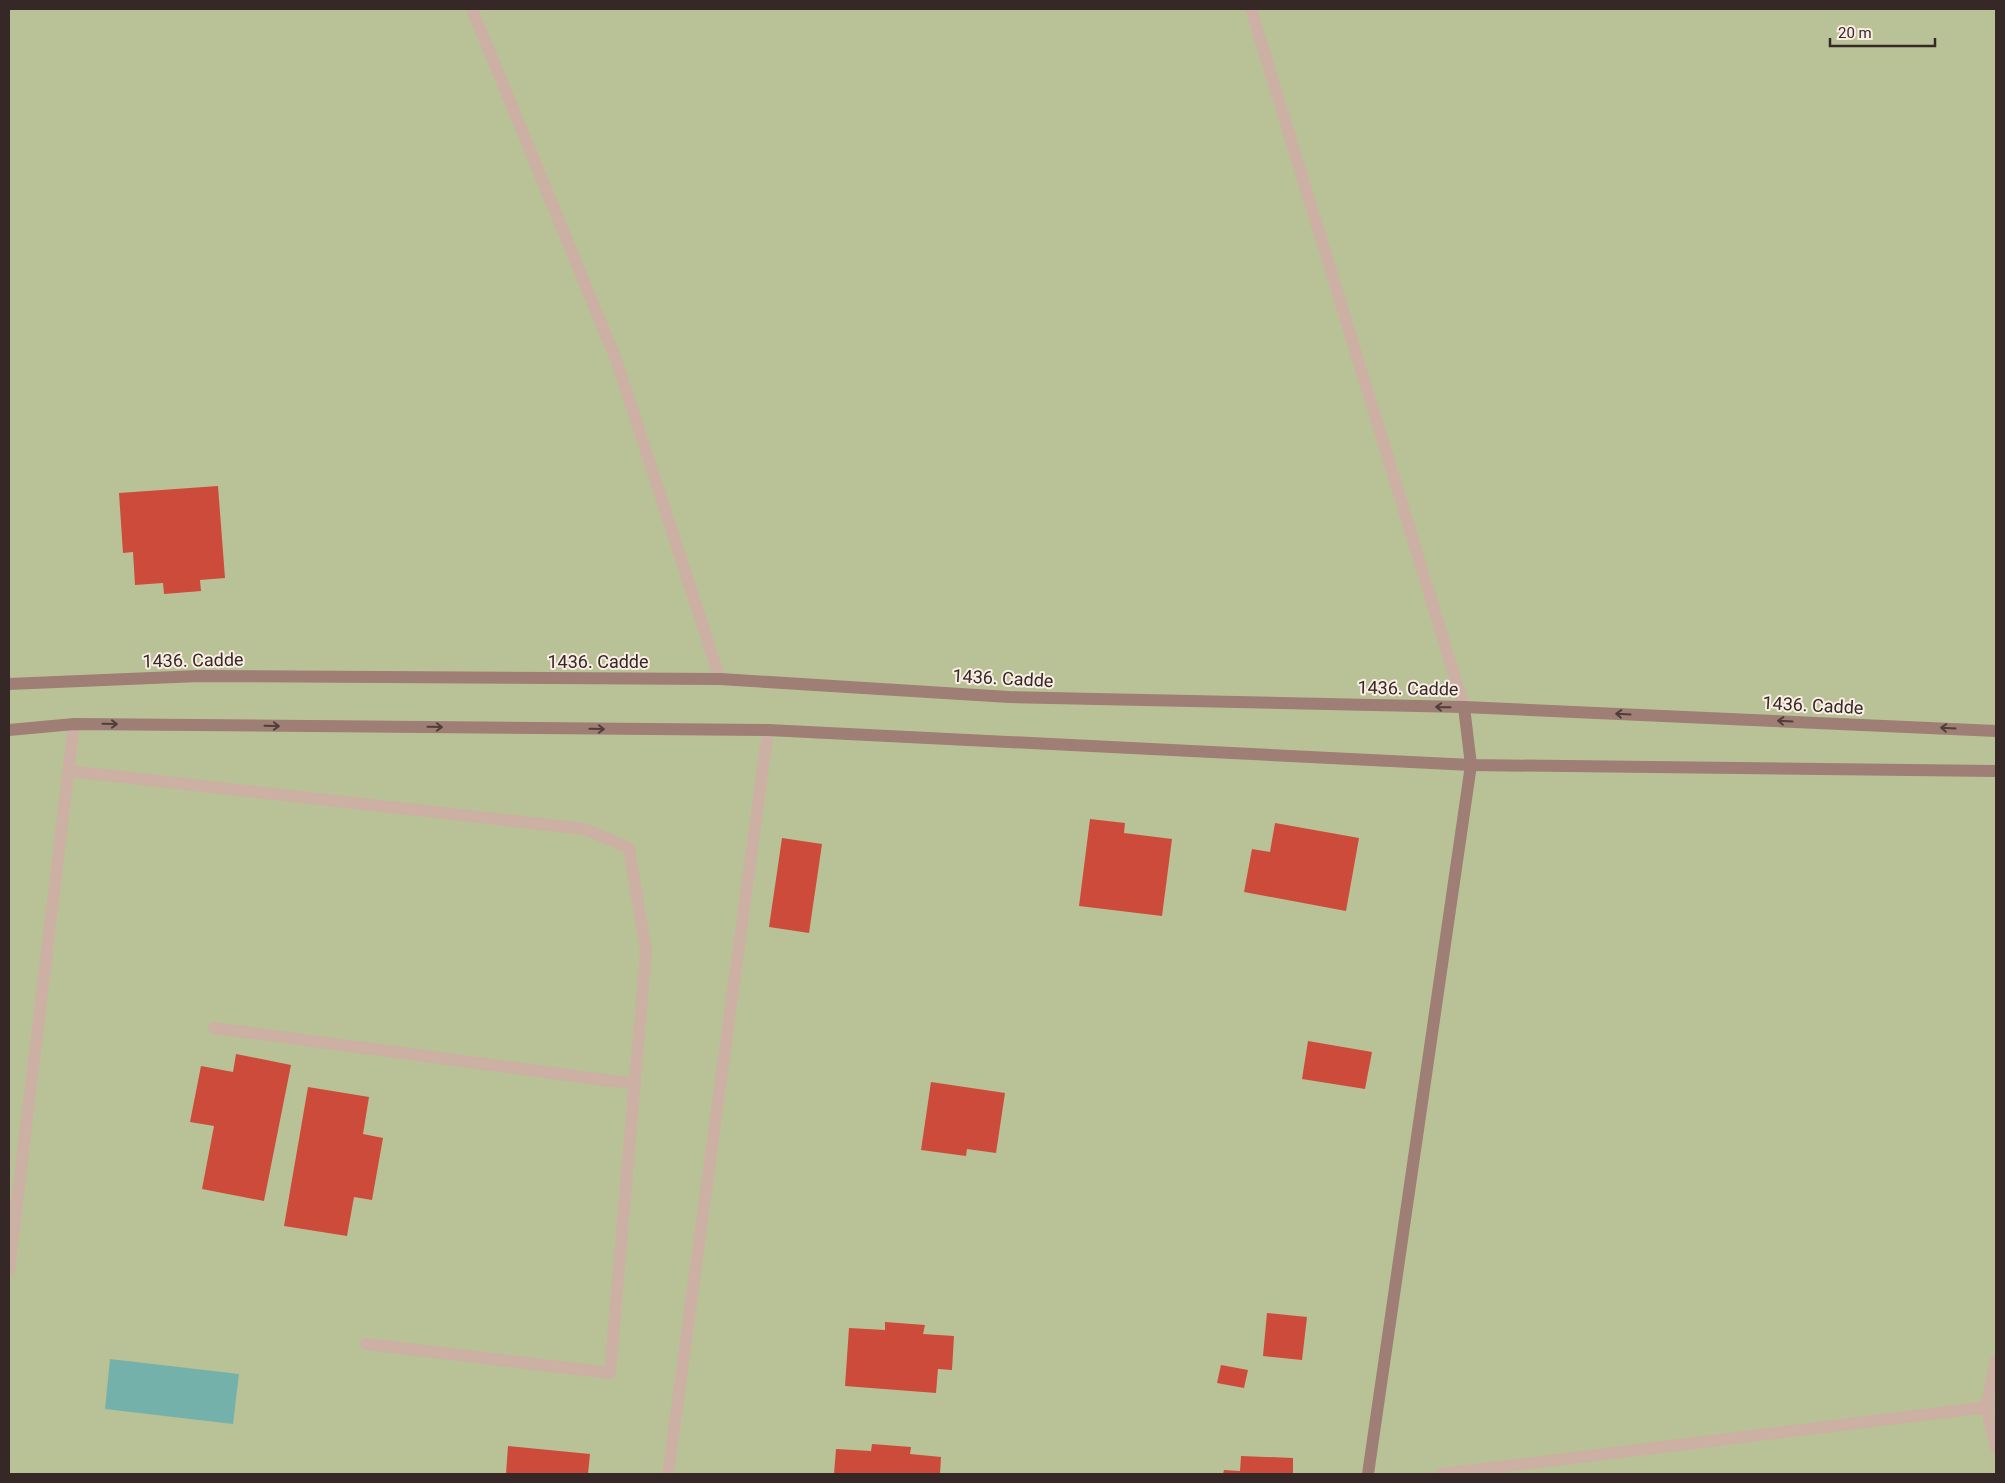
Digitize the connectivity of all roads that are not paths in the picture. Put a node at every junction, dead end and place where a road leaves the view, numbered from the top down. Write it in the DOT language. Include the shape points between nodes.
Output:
graph roads {
  1 [pos="472,9"];
  2 [pos="1251,9"];
  3 [pos="720,679"];
  4 [pos="9,684"];
  5 [pos="1464,707"];
  6 [pos="74,724"];
  7 [pos="9,730"];
  8 [pos="768,730"];
  9 [pos="1996,730"];
  10 [pos="1471,765"];
  11 [pos="69,771"];
  12 [pos="1996,771"];
  13 [pos="214,1028"];
  14 [pos="635,1084"];
  15 [pos="9,1270"];
  16 [pos="366,1344"];
  17 [pos="1996,1361"];
  18 [pos="1991,1406"];
  19 [pos="1996,1448"];
  20 [pos="668,1474"];
  21 [pos="1368,1474"];
  22 [pos="1442,1474"];
  1 -- 3 [label="street" via="617,362"];
  2 -- 5 [label="street"];
  3 -- 4 [label="street, 1436. Cadde" via="199,676"];
  5 -- 3 [label="street, 1436. Cadde, one-way" via="1009,697"];
  9 -- 5 [label="street, 1436. Cadde, one-way"];
  5 -- 10 [label="street"];
  6 -- 7 [label="street"];
  6 -- 8 [label="street, one-way"];
  6 -- 11 [label="street"];
  8 -- 10 [label="street"];
  8 -- 20 [label="street"];
  10 -- 12 [label="street"];
  10 -- 21 [label="street"];
  11 -- 14 [label="street" via="586,829 629,848 646,952"];
  11 -- 15 [label="street"];
  13 -- 14 [label="street"];
  14 -- 16 [label="street" via="610,1373"];
  17 -- 18 [label="street"];
  18 -- 19 [label="street"];
  18 -- 22 [label="street"];
}
